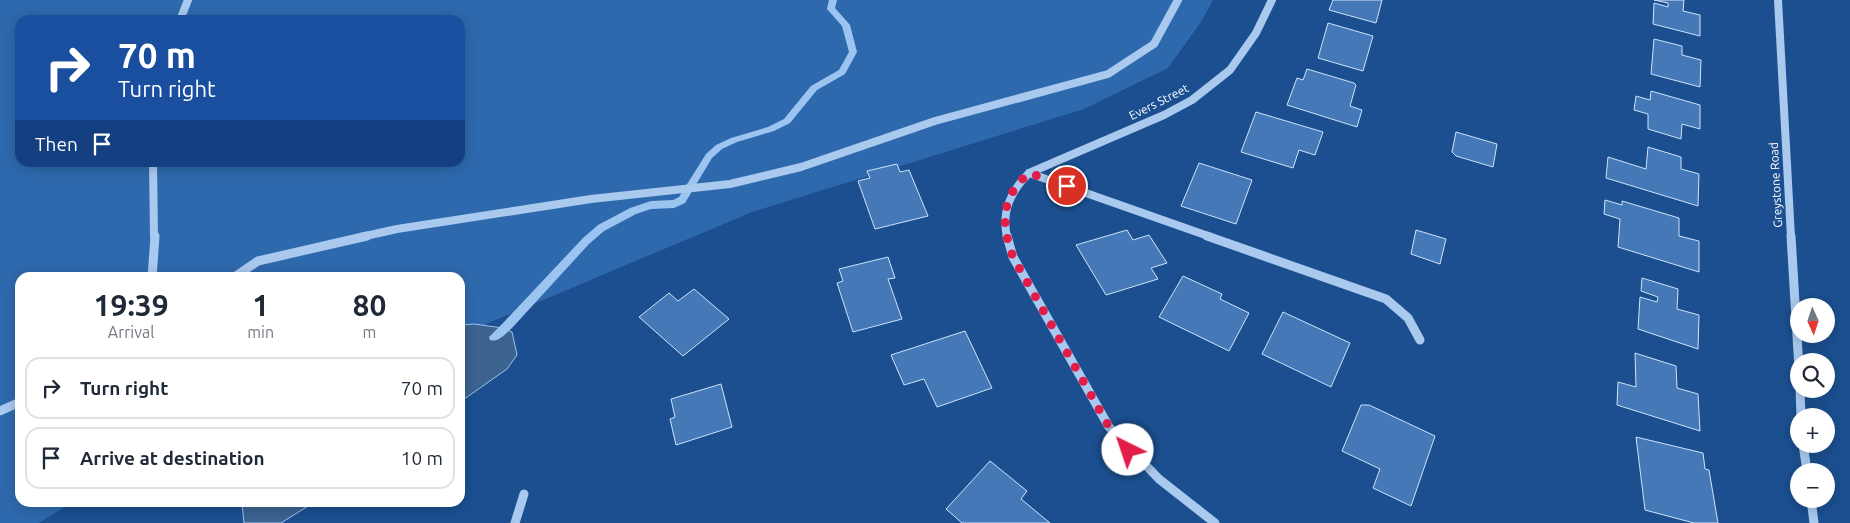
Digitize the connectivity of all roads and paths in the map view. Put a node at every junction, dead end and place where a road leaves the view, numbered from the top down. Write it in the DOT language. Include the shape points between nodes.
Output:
graph roads {
  1 [pos="188,0"];
  2 [pos="1178,0"];
  3 [pos="1272,0"];
  4 [pos="1778,0"];
  5 [pos="182,15"];
  6 [pos="153,167"];
  7 [pos="1029,173"];
  8 [pos="730,184"];
  9 [pos="152,272"];
  10 [pos="242,272"];
  11 [pos="1420,340"];
  12 [pos="1798,353"];
  13 [pos="15,404"];
  14 [pos="0,411"];
  15 [pos="524,494"];
  16 [pos="1812,508"];
  17 [pos="515,523"];
  18 [pos="1215,523"];
  19 [pos="1814,523"];
  1 -- 5 [label="street"];
  2 -- 8 [label="street" via="1154,44 1108,74 935,121 801,167"];
  3 -- 7 [label="street, Evers Street" via="1256,33 1230,70 1192,100"];
  4 -- 12 [label="street, Greystone Road"];
  6 -- 9 [label="street"];
  7 -- 11 [label="street" via="1386,299 1408,318"];
  7 -- 18 [label="street, Evers Street" via="1020,181 1007,204 1006,237 1013,257 1109,427 1128,450 1181,500"];
  8 -- 10 [label="street" via="591,199 397,229 258,261"];
  13 -- 14 [label="street"];
  15 -- 17 [label="street"];
  16 -- 19 [label="street"];
}
